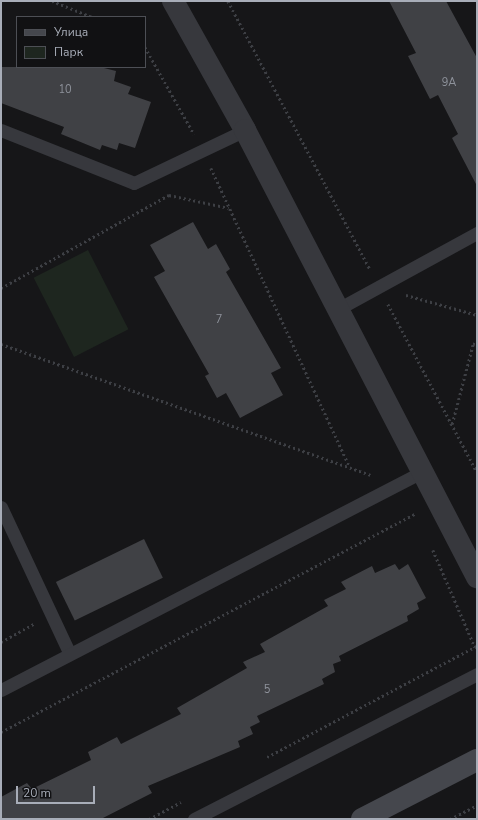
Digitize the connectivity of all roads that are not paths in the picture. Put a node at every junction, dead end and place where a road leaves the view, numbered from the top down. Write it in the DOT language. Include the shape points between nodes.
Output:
graph roads {
  1 [pos="173,1"];
  2 [pos="1,130"];
  3 [pos="245,130"];
  4 [pos="477,233"];
  5 [pos="338,309"];
  6 [pos="423,471"];
  7 [pos="1,507"];
  8 [pos="477,576"];
  9 [pos="70,654"];
  10 [pos="477,674"];
  11 [pos="1,690"];
  12 [pos="477,760"];
  13 [pos="194,819"];
  14 [pos="362,819"];
  1 -- 3 [label="street"];
  2 -- 3 [label="lane" via="134,183"];
  3 -- 5 [label="street"];
  4 -- 5 [label="lane"];
  5 -- 6 [label="street"];
  6 -- 8 [label="street"];
  6 -- 9 [label="lane"];
  7 -- 9 [label="lane"];
  9 -- 11 [label="lane"];
  10 -- 13 [label="lane"];
  12 -- 14 [label="main road"];
}
